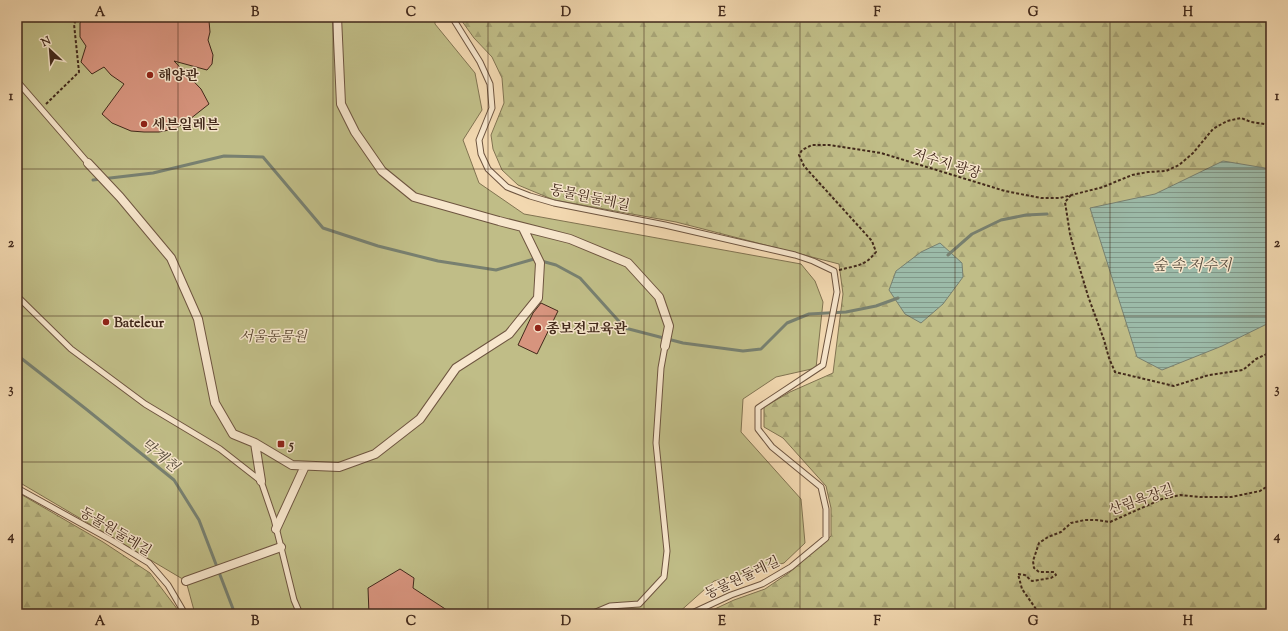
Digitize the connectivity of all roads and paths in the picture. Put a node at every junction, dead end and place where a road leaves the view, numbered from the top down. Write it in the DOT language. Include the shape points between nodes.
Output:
graph roads {
  1 [pos="78,17"];
  2 [pos="337,17"];
  3 [pos="452,17"];
  4 [pos="17,82"];
  5 [pos="41,109"];
  6 [pos="1271,125"];
  7 [pos="88,163"];
  8 [pos="1072,194"];
  9 [pos="523,228"];
  10 [pos="834,271"];
  11 [pos="17,296"];
  12 [pos="665,346"];
  13 [pos="1271,352"];
  14 [pos="255,442"];
  15 [pos="305,466"];
  16 [pos="261,481"];
  17 [pos="1271,484"];
  18 [pos="17,488"];
  19 [pos="276,528"];
  20 [pos="281,547"];
  21 [pos="186,581"];
  22 [pos="186,614"];
  23 [pos="300,614"];
  24 [pos="591,614"];
  25 [pos="690,614"];
  26 [pos="1036,614"];
  1 -- 5 [label="path" via="74,24 79,72"];
  2 -- 9 [label="street" via="341,104 355,132 382,171 414,198"];
  3 -- 10 [label="lane, 동물원둘레길" via="480,62 490,84 492,108 479,140 481,154 488,169 507,187 554,203 795,255"];
  4 -- 5 [label="lane"];
  5 -- 7 [label="lane"];
  6 -- 8 [label="path, 저수지 광장" via="1241,118 1227,121 1213,128 1193,153 1179,165 1166,171 1132,175 1103,187"];
  7 -- 14 [label="street" via="171,258 198,320 215,403 233,434"];
  8 -- 10 [label="path, 저수지 광장" via="1060,198 1041,198 1012,192 881,153 812,145 802,150 799,155 804,166 872,241 876,252 869,261 861,265"];
  8 -- 13 [label="path" via="1065,202 1070,234 1088,296 1115,372 1174,386 1209,375 1243,370 1256,359"];
  9 -- 12 [label="street" via="570,239 628,263 659,297 669,326"];
  9 -- 15 [label="street" via="540,263 538,298 509,334 456,368 420,419 375,454 339,467"];
  10 -- 25 [label="lane, 동물원둘레길" via="837,292 823,365 758,408 758,428 772,447 821,486 826,509 826,538 780,574"];
  11 -- 16 [label="lane" via="71,349 145,404 220,449"];
  12 -- 24 [label="lane" via="656,443 667,551 664,577 639,604 610,606"];
  14 -- 15 [label="street" via="292,465"];
  14 -- 16 [label="street"];
  15 -- 19 [label="street"];
  16 -- 19 [label="lane"];
  17 -- 26 [label="path, 산림욕장길" via="1260,491 1231,497 1180,495 1162,499 1110,522 1084,520 1071,523 1061,532 1039,543 1033,561 1034,568 1039,572 1054,572 1056,575 1032,581 1025,575 1018,574 1022,589 1036,608"];
  18 -- 22 [label="lane, 동물원둘레길" via="149,563 168,585"];
  19 -- 20 [label="lane"];
  20 -- 21 [label="street"];
  20 -- 23 [label="lane"];
}
